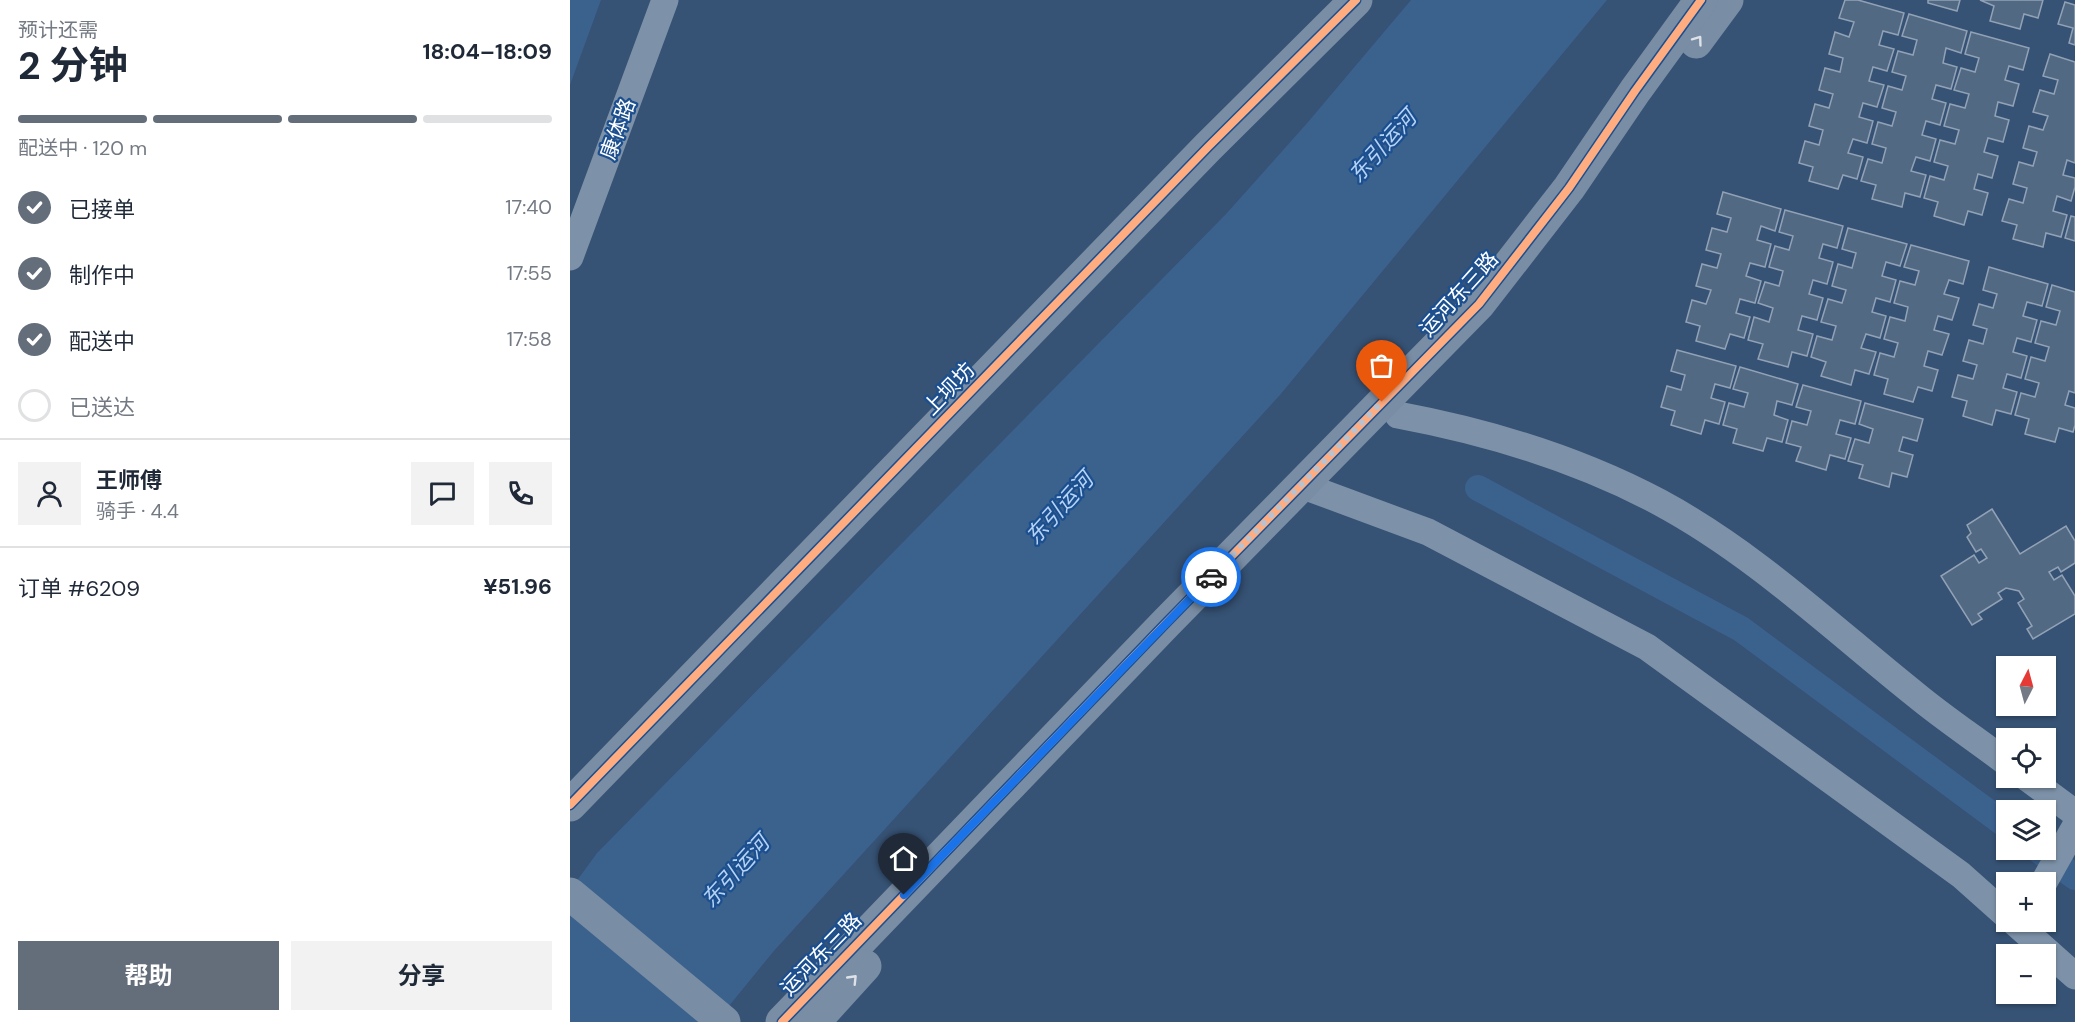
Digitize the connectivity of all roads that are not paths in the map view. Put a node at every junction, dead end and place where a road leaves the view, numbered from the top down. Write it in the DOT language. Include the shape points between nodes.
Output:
graph roads {
  1 [pos="665,0"];
  2 [pos="1356,0"];
  3 [pos="1701,0"];
  4 [pos="1727,0"];
  5 [pos="570,257"];
  6 [pos="1398,415"];
  7 [pos="1312,488"];
  8 [pos="1996,755"];
  9 [pos="2041,788"];
  10 [pos="570,805"];
  11 [pos="2075,813"];
  12 [pos="2070,836"];
  13 [pos="2050,872"];
  14 [pos="570,894"];
  15 [pos="1996,905"];
  16 [pos="2027,932"];
  17 [pos="2075,976"];
  18 [pos="724,1022"];
  19 [pos="782,1022"];
  20 [pos="814,1022"];
  1 -- 5 [label="street, 康体路"];
  2 -- 10 [label="street, 上坝坊" via="1208,147"];
  3 -- 7 [label="street, 运河东三路" via="1569,188 1479,304"];
  6 -- 4 [label="street, 运河东三路, one-way" via="1497,315 1588,199"];
  6 -- 7 [label="street, 运河东三路"];
  6 -- 8 [label="street" via="1466,428 1532,447 1659,502 1719,538 1775,579 1918,697"];
  7 -- 15 [label="street" via="1428,532 1647,647 1961,875"];
  7 -- 19 [label="street, 运河东三路"];
  20 -- 7 [label="street, 运河东三路, one-way" via="1176,642"];
  9 -- 11 [label="street"];
  12 -- 13 [label="street"];
  14 -- 18 [label="street"];
  16 -- 17 [label="street"];
}
